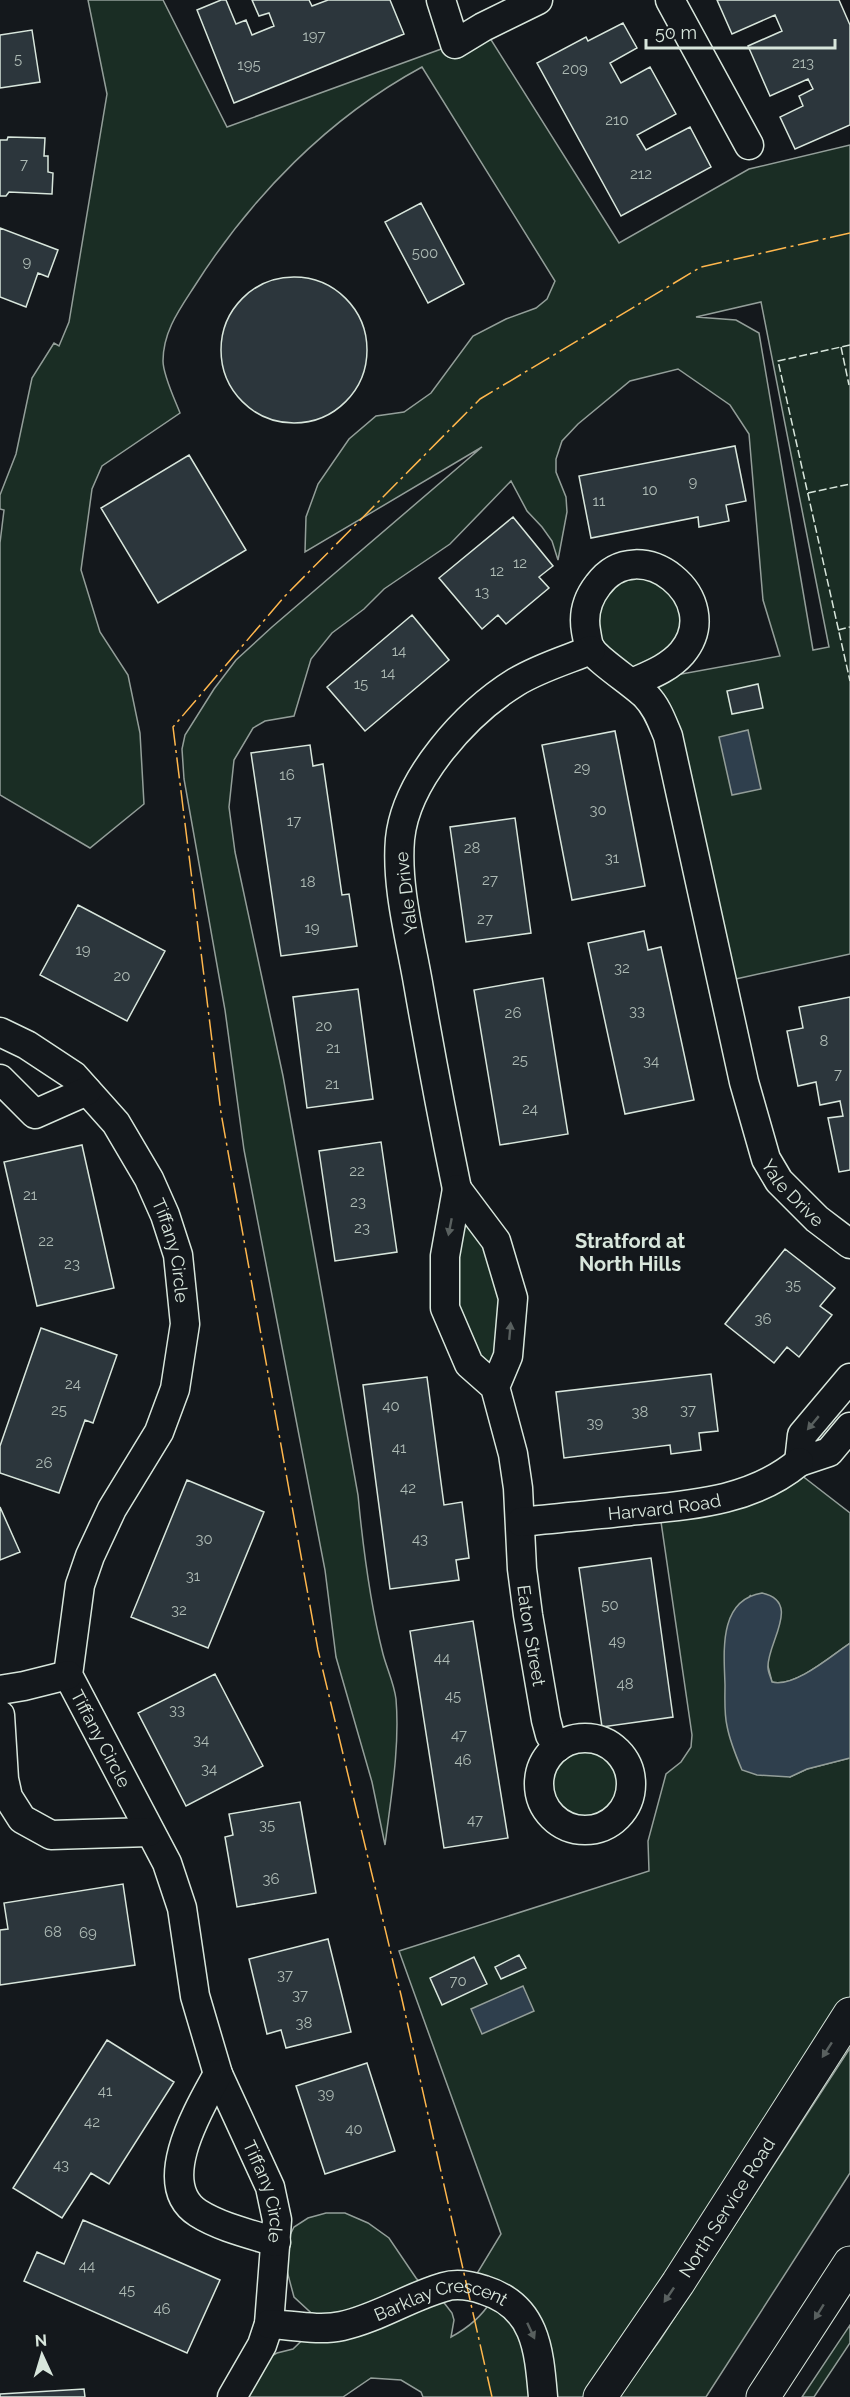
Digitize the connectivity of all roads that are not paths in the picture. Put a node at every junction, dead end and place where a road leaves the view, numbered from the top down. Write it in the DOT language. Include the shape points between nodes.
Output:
graph roads {
  1 [pos="441,0"];
  2 [pos="537,0"];
  3 [pos="670,0"];
  4 [pos="510,6"];
  5 [pos="748,145"];
  6 [pos="591,650"];
  7 [pos="632,683"];
  8 [pos="0,1032"];
  9 [pos="0,1079"];
  10 [pos="87,1091"];
  11 [pos="457,1189"];
  12 [pos="850,1244"];
  13 [pos="850,1378"];
  14 [pos="495,1387"];
  15 [pos="850,1427"];
  16 [pos="799,1462"];
  17 [pos="521,1522"];
  18 [pos="68,1675"];
  19 [pos="0,1690"];
  20 [pos="0,1715"];
  21 [pos="558,1747"];
  22 [pos="149,1832"];
  23 [pos="850,2014"];
  24 [pos="218,2074"];
  25 [pos="276,2242"];
  26 [pos="850,2263"];
  27 [pos="268,2324"];
  28 [pos="232,2397"];
  29 [pos="543,2397"];
  30 [pos="600,2397"];
  31 [pos="763,2397"];
  1 -- 4 [label="street" via="455,44"];
  2 -- 4 [label="street"];
  3 -- 5 [label="street"];
  6 -- 7 [label="street, Yale Drive"];
  6 -- 7 [label="street" via="585,614 589,597 600,582 626,566 649,566 670,574 691,602 691,636 683,652 670,664"];
  6 -- 11 [label="street, Yale Drive" via="539,669 484,707 450,739 420,778 405,811 400,880"];
  7 -- 12 [label="street, Yale Drive" via="648,698 668,736 744,1082 766,1159 779,1181 817,1219"];
  8 -- 10 [label="street, Tiffany Circle" via="74,1076"];
  9 -- 10 [label="street" via="35,1114"];
  10 -- 18 [label="street, Tiffany Circle" via="116,1123 165,1215 178,1255 185,1324 175,1389 159,1432 112,1509 80,1585"];
  11 -- 14 [label="street, Yale Drive, one-way" via="445,1256 446,1308 469,1364"];
  14 -- 11 [label="street, Yale Drive, one-way" via="508,1356 513,1298 496,1241"];
  13 -- 16 [label="street, one-way" via="802,1435"];
  14 -- 17 [label="street" via="516,1469"];
  15 -- 16 [label="street, Harvard Road" via="829,1452"];
  16 -- 17 [label="street, Harvard Road" via="739,1495 702,1504"];
  17 -- 21 [label="street, Eaton Street" via="528,1615 546,1720"];
  18 -- 19 [label="street"];
  18 -- 22 [label="street, Tiffany Circle"];
  20 -- 22 [label="street" via="4,1779 8,1797 22,1819 51,1835"];
  22 -- 24 [label="street, Tiffany Circle" via="167,1863 182,1908 195,1996"];
  23 -- 30 [label="main road, North Service Road, one-way" via="678,2283"];
  24 -- 25 [label="street, Tiffany Circle" via="270,2187 277,2220"];
  24 -- 25 [label="street" via="179,2159 180,2187 196,2212"];
  25 -- 27 [label="street, Tiffany Circle"];
  26 -- 31 [label="main road, one-way"];
  27 -- 28 [label="street, Tiffany Circle" via="262,2345"];
  27 -- 29 [label="street, Barklay Crescent, one-way" via="339,2326 375,2316 447,2286 470,2285 497,2294 518,2309 533,2332"];
}
